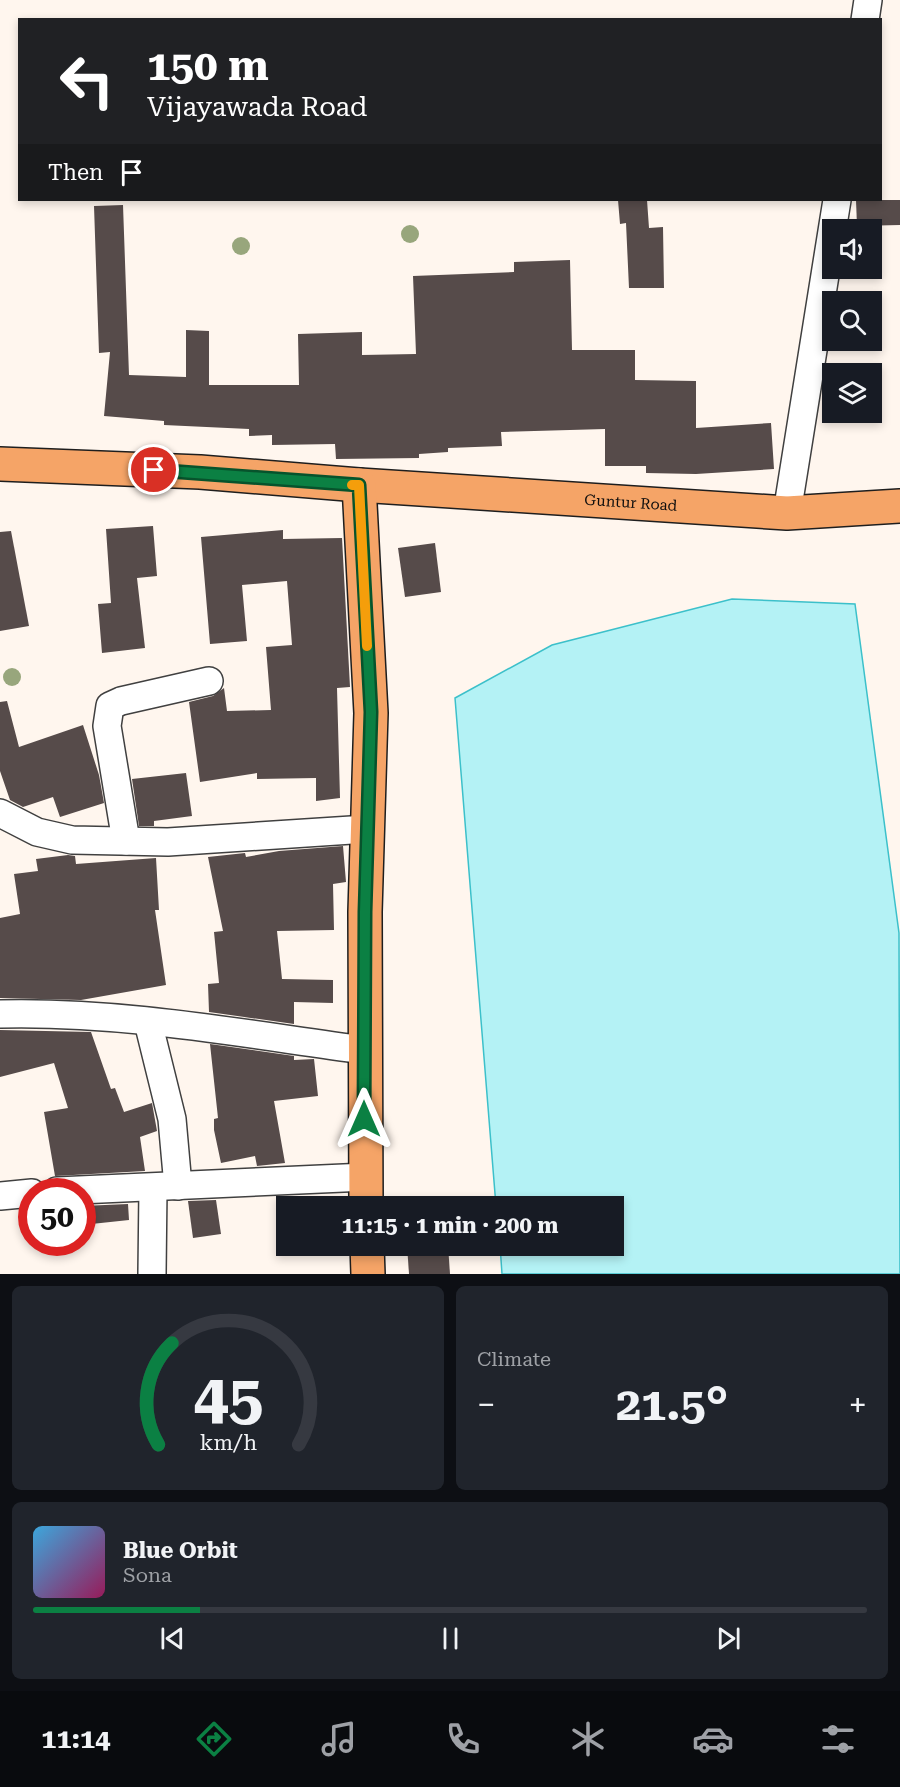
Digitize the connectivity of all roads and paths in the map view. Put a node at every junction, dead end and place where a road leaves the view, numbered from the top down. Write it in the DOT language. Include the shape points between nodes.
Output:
graph roads {
  1 [pos="868,0"];
  2 [pos="865,18"];
  3 [pos="837,201"];
  4 [pos="0,464"];
  5 [pos="359,485"];
  6 [pos="900,506"];
  7 [pos="787,513"];
  8 [pos="209,681"];
  9 [pos="0,813"];
  10 [pos="368,829"];
  11 [pos="126,841"];
  12 [pos="0,1014"];
  13 [pos="148,1022"];
  14 [pos="364,1050"];
  15 [pos="165,1187"];
  16 [pos="96,1190"];
  17 [pos="366,1192"];
  18 [pos="18,1194"];
  19 [pos="0,1196"];
  20 [pos="367,1256"];
  21 [pos="152,1274"];
  22 [pos="368,1274"];
  1 -- 2 [label="street"];
  3 -- 7 [label="street"];
  4 -- 5 [label="main road, Guntur Road" via="200,472"];
  5 -- 7 [label="main road, Guntur Road"];
  5 -- 10 [label="main road" via="371,712"];
  6 -- 7 [label="main road, Guntur Road"];
  8 -- 11 [label="street" via="110,706 107,726"];
  9 -- 11 [label="street" via="38,832 72,840"];
  10 -- 11 [label="street" via="168,842"];
  10 -- 14 [label="main road"];
  12 -- 13 [label="street" via="46,1013"];
  13 -- 14 [label="street"];
  13 -- 15 [label="street" via="172,1119"];
  14 -- 17 [label="main road"];
  15 -- 16 [label="street"];
  15 -- 17 [label="street"];
  15 -- 21 [label="street"];
  18 -- 19 [label="street"];
  20 -- 22 [label="main road"];
}
